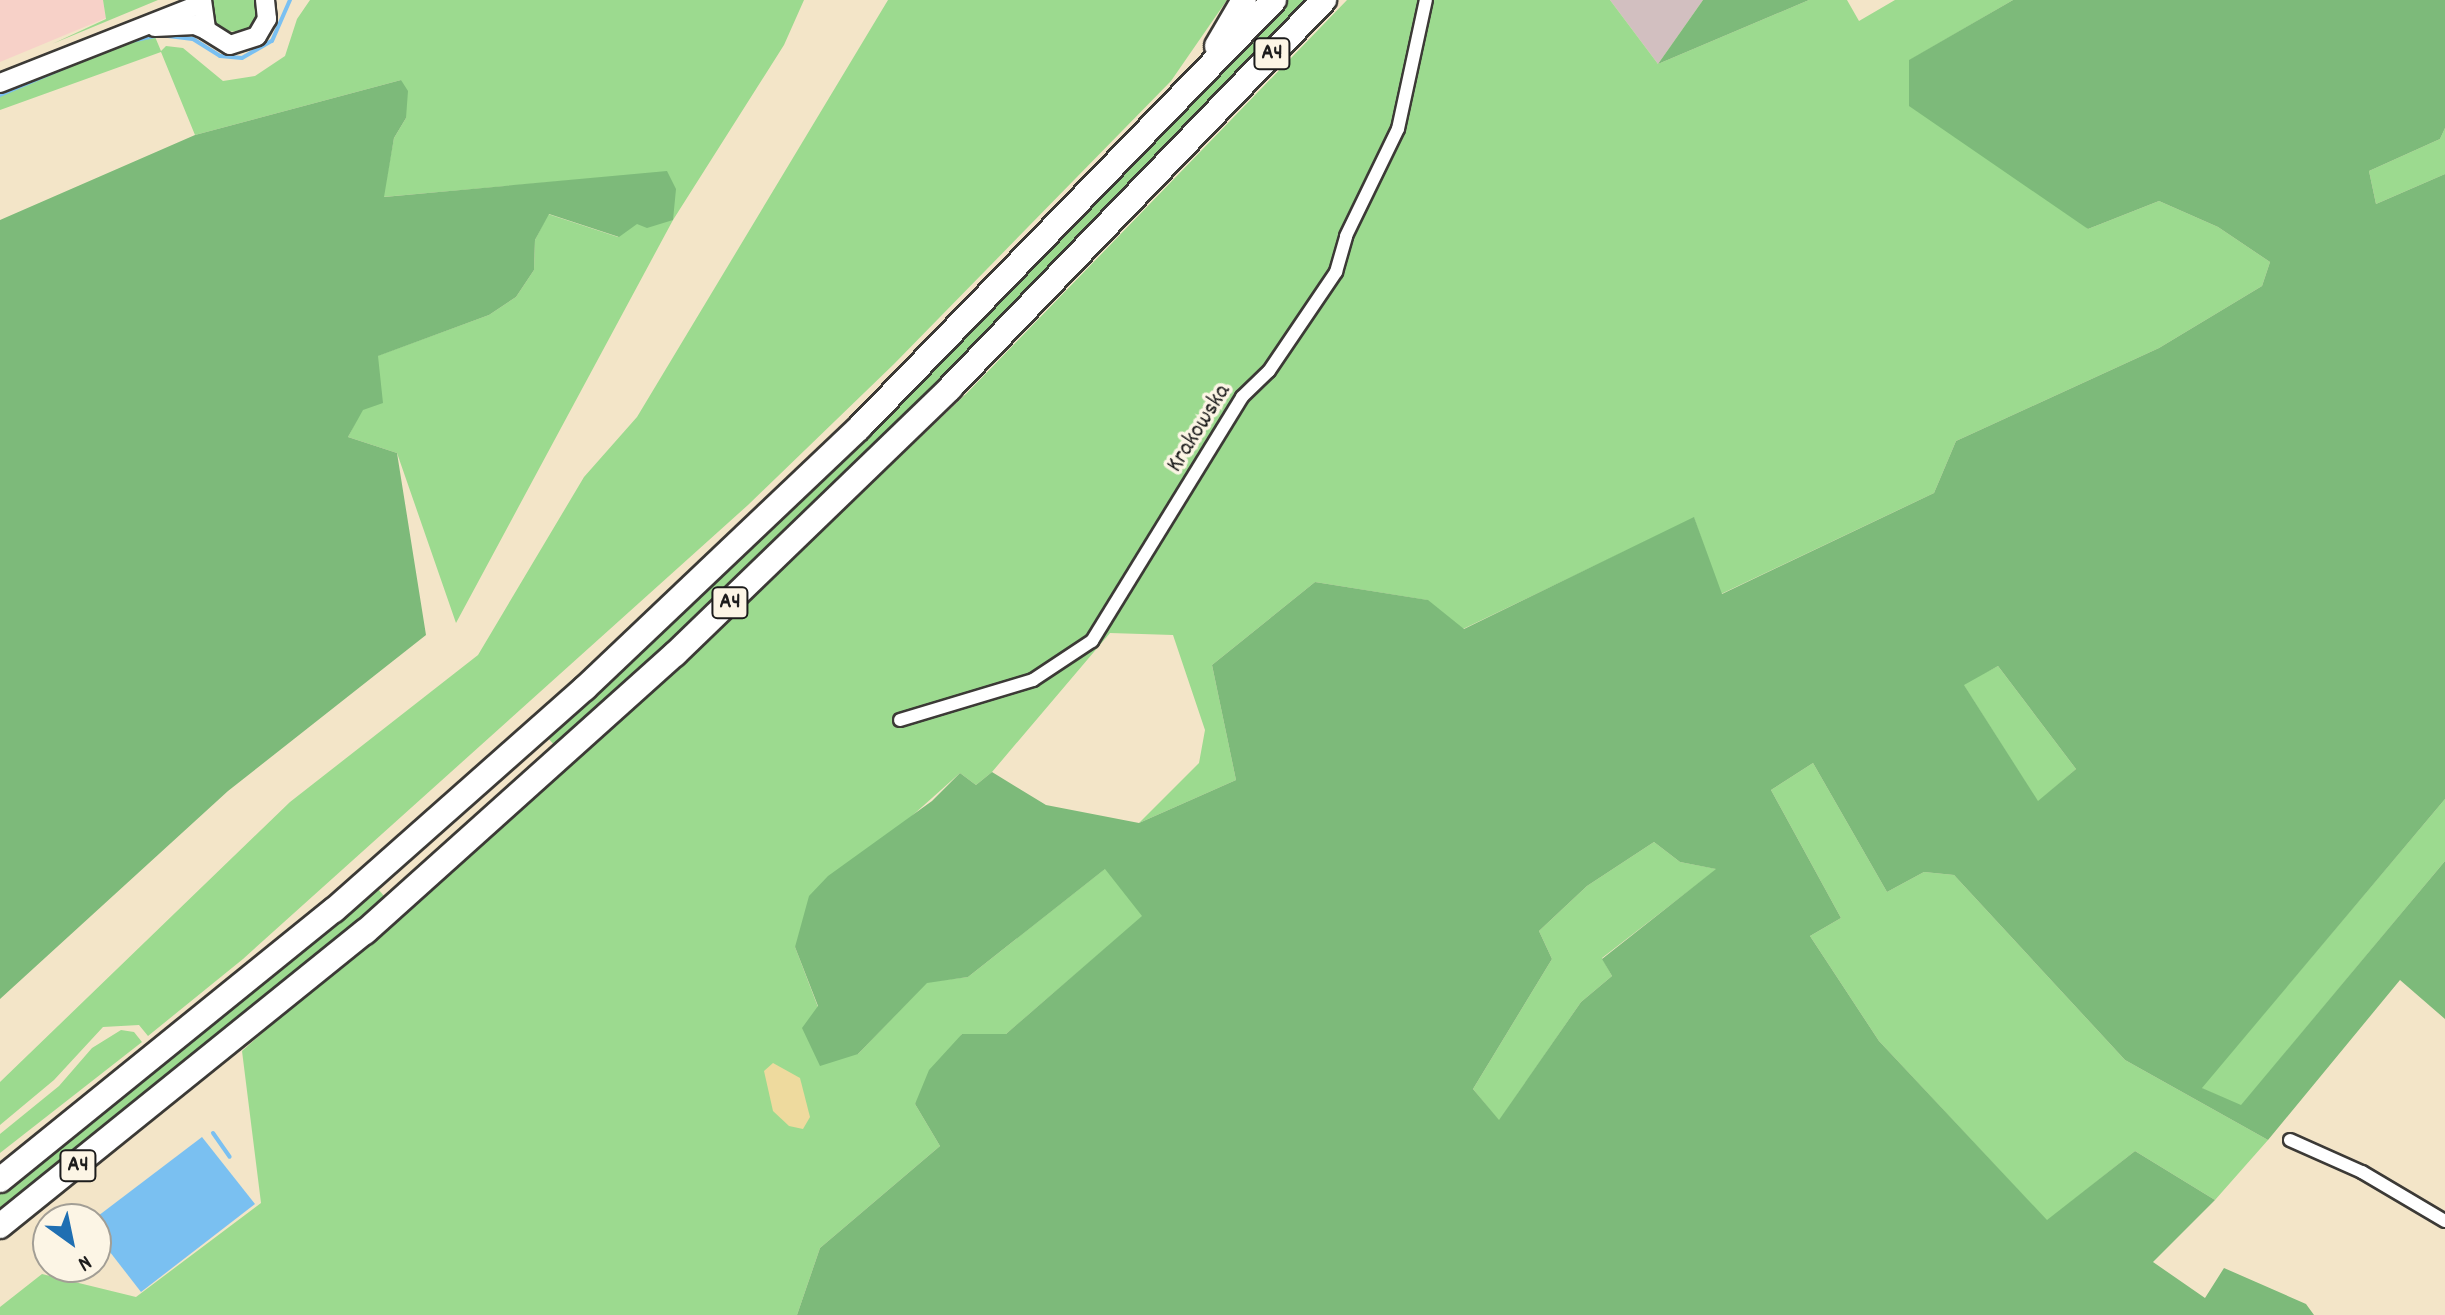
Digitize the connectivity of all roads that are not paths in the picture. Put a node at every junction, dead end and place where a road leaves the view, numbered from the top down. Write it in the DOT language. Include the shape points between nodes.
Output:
graph roads {
  1 [pos="1244,0"];
  2 [pos="1274,0"];
  3 [pos="1324,0"];
  4 [pos="1426,0"];
  5 [pos="202,2"];
  6 [pos="268,3"];
  7 [pos="140,27"];
  8 [pos="206,30"];
  9 [pos="1198,80"];
  10 [pos="0,83"];
  11 [pos="900,720"];
  12 [pos="2290,1140"];
  13 [pos="0,1180"];
  14 [pos="2445,1221"];
  15 [pos="0,1226"];
  1 -- 9 [label="highway"];
  2 -- 9 [label="highway, A4"];
  3 -- 15 [label="highway, A4" via="961,377 741,593 446,861 155,1105"];
  4 -- 11 [label="street, Krakowska" via="1398,129 1346,236 1336,272 1269,371 1242,397 1092,641 1033,680"];
  5 -- 7 [label="main road"];
  5 -- 8 [label="main road"];
  6 -- 8 [label="main road" via="263,28 249,41 230,45"];
  7 -- 8 [label="main road"];
  7 -- 10 [label="main road"];
  9 -- 13 [label="highway, A4" via="981,306 714,568 402,851"];
  12 -- 14 [label="street" via="2362,1172"];
}
